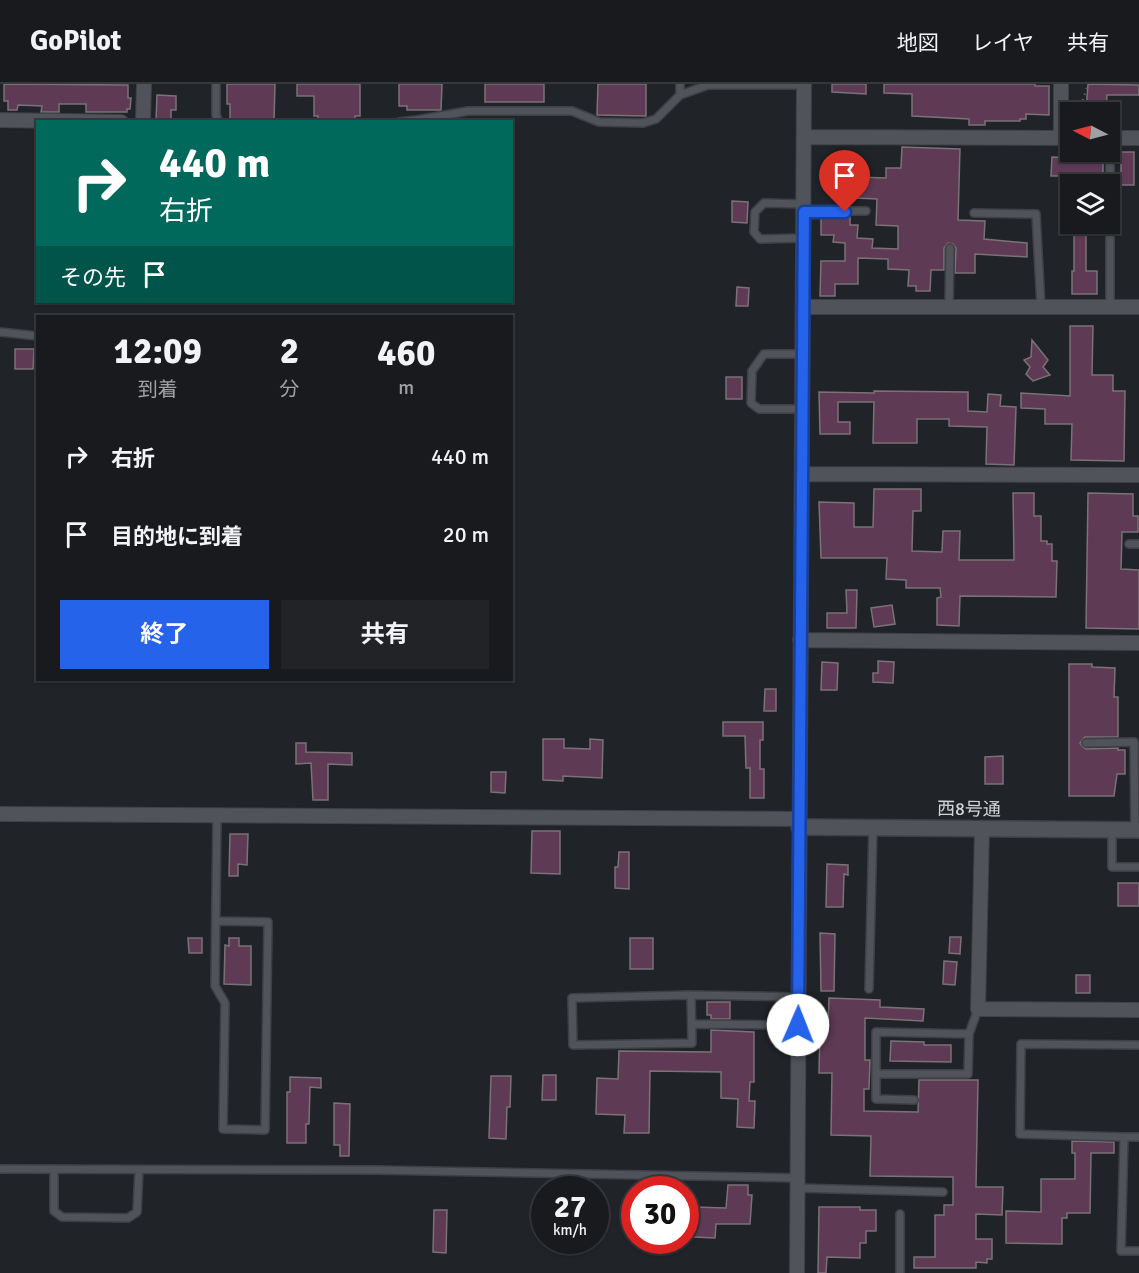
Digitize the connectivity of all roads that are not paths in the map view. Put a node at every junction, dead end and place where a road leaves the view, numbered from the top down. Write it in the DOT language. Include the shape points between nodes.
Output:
graph roads {
  1 [pos="144,84"];
  2 [pos="216,84"];
  3 [pos="680,84"];
  4 [pos="1061,84"];
  5 [pos="804,85"];
  6 [pos="680,95"];
  7 [pos="1063,102"];
  8 [pos="0,120"];
  9 [pos="143,120"];
  10 [pos="218,120"];
  11 [pos="417,120"];
  12 [pos="36,121"];
  13 [pos="804,137"];
  14 [pos="1060,138"];
  15 [pos="1120,138"];
  16 [pos="1139,138"];
  17 [pos="804,208"];
  18 [pos="866,211"];
  19 [pos="974,213"];
  20 [pos="1110,234"];
  21 [pos="803,238"];
  22 [pos="950,248"];
  23 [pos="803,307"];
  24 [pos="949,307"];
  25 [pos="1041,307"];
  26 [pos="1110,307"];
  27 [pos="1139,307"];
  28 [pos="0,332"];
  29 [pos="36,336"];
  30 [pos="802,354"];
  31 [pos="802,409"];
  32 [pos="801,474"];
  33 [pos="1139,475"];
  34 [pos="1129,544"];
  35 [pos="1139,544"];
  36 [pos="800,640"];
  37 [pos="1139,643"];
  38 [pos="1086,743"];
  39 [pos="0,814"];
  40 [pos="217,815"];
  41 [pos="799,823"];
  42 [pos="873,828"];
  43 [pos="982,829"];
  44 [pos="1112,830"];
  45 [pos="1137,830"];
  46 [pos="1139,867"];
  47 [pos="216,921"];
  48 [pos="870,989"];
  49 [pos="691,995"];
  50 [pos="798,997"];
  51 [pos="978,1009"];
  52 [pos="1139,1010"];
  53 [pos="692,1024"];
  54 [pos="798,1025"];
  55 [pos="969,1034"];
  56 [pos="1139,1045"];
  57 [pos="877,1074"];
  58 [pos="914,1100"];
  59 [pos="1124,1137"];
  60 [pos="1139,1137"];
  61 [pos="0,1169"];
  62 [pos="54,1169"];
  63 [pos="139,1170"];
  64 [pos="797,1183"];
  65 [pos="943,1192"];
  66 [pos="900,1214"];
  67 [pos="1139,1251"];
  68 [pos="796,1273"];
  69 [pos="900,1273"];
  1 -- 9 [label="street"];
  2 -- 10 [label="lane"];
  3 -- 6 [label="lane"];
  4 -- 7 [label="street"];
  5 -- 6 [label="lane" via="708,85"];
  5 -- 13 [label="street"];
  6 -- 11 [label="lane" via="656,119 643,123 599,122 572,111 468,111"];
  8 -- 12 [label="street"];
  13 -- 14 [label="street"];
  13 -- 17 [label="street"];
  15 -- 16 [label="street"];
  17 -- 18 [label="lane"];
  17 -- 21 [label="street"];
  17 -- 21 [label="lane" via="764,203 755,212 754,232 760,238"];
  19 -- 25 [label="lane" via="1036,214"];
  20 -- 26 [label="lane"];
  21 -- 23 [label="street"];
  22 -- 24 [label="lane"];
  23 -- 24 [label="street"];
  23 -- 30 [label="street"];
  24 -- 25 [label="street"];
  25 -- 26 [label="street"];
  26 -- 27 [label="street"];
  28 -- 29 [label="lane"];
  30 -- 31 [label="street"];
  30 -- 31 [label="lane" via="764,354 752,371 751,403 759,409"];
  31 -- 32 [label="street"];
  32 -- 33 [label="street"];
  32 -- 36 [label="street"];
  34 -- 35 [label="lane"];
  36 -- 37 [label="street"];
  36 -- 41 [label="street"];
  38 -- 45 [label="lane" via="1134,742"];
  39 -- 40 [label="street"];
  40 -- 41 [label="street"];
  40 -- 47 [label="lane"];
  41 -- 42 [label="street, 西8号通"];
  41 -- 50 [label="street"];
  42 -- 43 [label="street, 西8号通"];
  42 -- 48 [label="lane"];
  43 -- 44 [label="street, 西8号通"];
  43 -- 51 [label="street"];
  44 -- 45 [label="street, 西8号通"];
  44 -- 46 [label="lane" via="1112,867"];
  47 -- 47 [label="lane" via="268,922 265,1130 223,1129 225,1003 215,986"];
  49 -- 50 [label="lane"];
  49 -- 53 [label="lane"];
  49 -- 53 [label="lane" via="572,998 573,1045 692,1043"];
  50 -- 54 [label="street"];
  51 -- 52 [label="street"];
  51 -- 55 [label="lane"];
  53 -- 54 [label="lane"];
  54 -- 64 [label="street"];
  55 -- 57 [label="lane" via="968,1074"];
  55 -- 57 [label="lane" via="876,1032"];
  56 -- 59 [label="lane" via="1021,1044 1020,1134"];
  57 -- 58 [label="lane" via="876,1099"];
  59 -- 60 [label="lane"];
  59 -- 67 [label="lane" via="1121,1251"];
  61 -- 62 [label="lane"];
  62 -- 63 [label="lane"];
  62 -- 63 [label="lane" via="54,1210 62,1217 128,1218 137,1212"];
  63 -- 64 [label="lane" via="376,1170"];
  64 -- 65 [label="lane"];
  64 -- 68 [label="street"];
  66 -- 69 [label="lane"];
}
